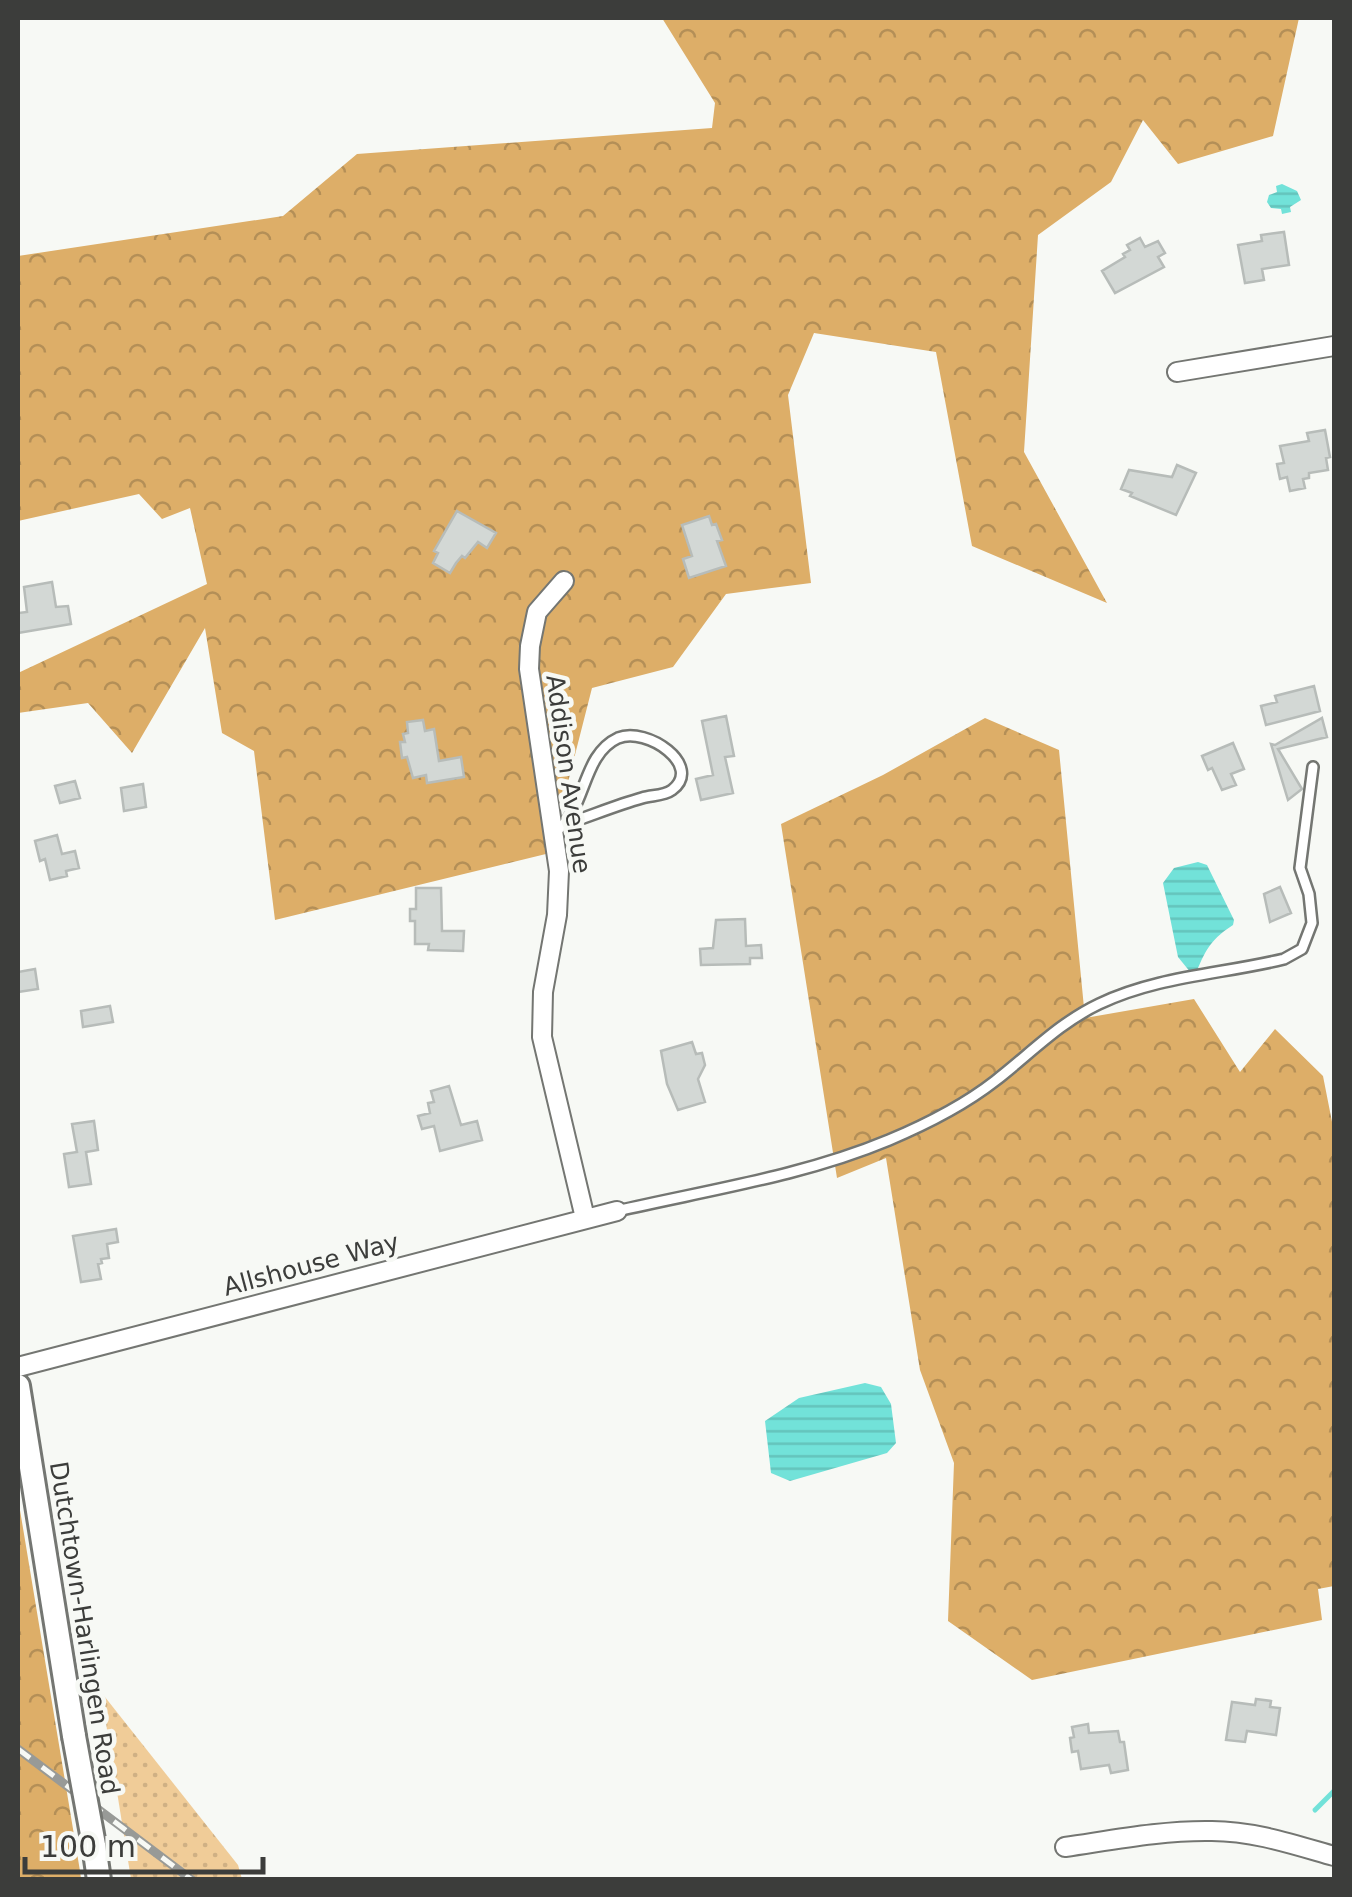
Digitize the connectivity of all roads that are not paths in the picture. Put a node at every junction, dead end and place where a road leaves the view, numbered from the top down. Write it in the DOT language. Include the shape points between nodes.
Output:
graph roads {
  1 [pos="1334,346"];
  2 [pos="1177,372"];
  3 [pos="564,580"];
  4 [pos="1314,768"];
  5 [pos="561,828"];
  6 [pos="617,1211"];
  7 [pos="585,1218"];
  8 [pos="18,1366"];
  9 [pos="18,1386"];
  10 [pos="1064,1847"];
  11 [pos="1334,1856"];
  12 [pos="99,1880"];
  1 -- 2 [label="street"];
  3 -- 5 [label="street, Addison Avenue" via="537,612 529,670"];
  4 -- 6 [label="lane" via="1300,868 1312,922 1302,949 1100,1004 1054,1030 951,1111 888,1140 810,1168"];
  5 -- 5 [label="lane" via="603,748 621,736 657,740 678,763 680,776 669,793"];
  5 -- 7 [label="street, Addison Avenue" via="542,1038"];
  6 -- 7 [label="street, Allshouse Way"];
  7 -- 8 [label="street, Allshouse Way"];
  9 -- 12 [label="street, Dutchtown-Harlingen Road, bridge"];
  10 -- 11 [label="street" via="1213,1830"];
}
